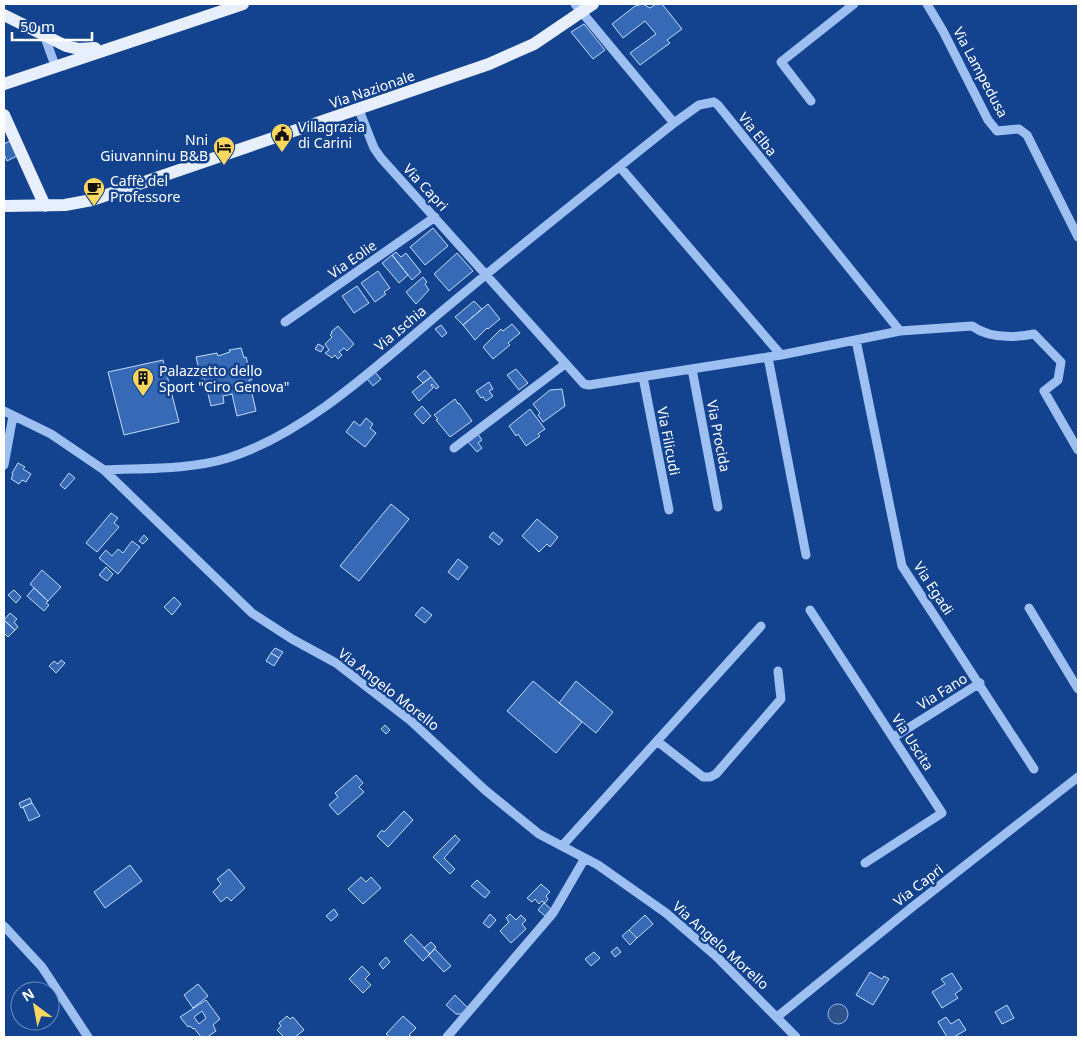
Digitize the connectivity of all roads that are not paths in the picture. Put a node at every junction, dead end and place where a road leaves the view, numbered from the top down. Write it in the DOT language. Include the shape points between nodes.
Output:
graph roads {
  1 [pos="243,4"];
  2 [pos="593,4"];
  3 [pos="854,4"];
  4 [pos="927,4"];
  5 [pos="578,8"];
  6 [pos="4,15"];
  7 [pos="44,35"];
  8 [pos="113,47"];
  9 [pos="56,68"];
  10 [pos="4,84"];
  11 [pos="811,101"];
  12 [pos="359,110"];
  13 [pos="4,115"];
  14 [pos="674,123"];
  15 [pos="620,166"];
  16 [pos="4,206"];
  17 [pos="45,206"];
  18 [pos="435,217"];
  19 [pos="1078,237"];
  20 [pos="486,275"];
  21 [pos="286,322"];
  22 [pos="900,331"];
  23 [pos="856,340"];
  24 [pos="782,355"];
  25 [pos="768,358"];
  26 [pos="565,364"];
  27 [pos="692,369"];
  28 [pos="643,377"];
  29 [pos="4,411"];
  30 [pos="13,416"];
  31 [pos="454,448"];
  32 [pos="1078,450"];
  33 [pos="4,465"];
  34 [pos="104,470"];
  35 [pos="718,507"];
  36 [pos="669,510"];
  37 [pos="806,555"];
  38 [pos="1029,608"];
  39 [pos="810,610"];
  40 [pos="762,626"];
  41 [pos="778,671"];
  42 [pos="980,684"];
  43 [pos="1078,689"];
  44 [pos="894,737"];
  45 [pos="657,740"];
  46 [pos="1034,769"];
  47 [pos="1078,777"];
  48 [pos="562,846"];
  49 [pos="585,858"];
  50 [pos="865,863"];
  51 [pos="4,926"];
  52 [pos="777,1017"];
  53 [pos="88,1037"];
  54 [pos="447,1037"];
  55 [pos="796,1037"];
  1 -- 8 [label="main road"];
  2 -- 5 [label="main road, Via Nazionale"];
  3 -- 11 [label="street" via="781,62"];
  4 -- 19 [label="street, Via Lampedusa" via="988,120 998,131 1019,128 1027,136"];
  5 -- 12 [label="main road, Via Nazionale" via="534,44 489,64"];
  5 -- 14 [label="street"];
  6 -- 7 [label="main road"];
  7 -- 8 [label="main road" via="79,49"];
  7 -- 9 [label="street"];
  8 -- 9 [label="main road"];
  9 -- 10 [label="main road"];
  12 -- 17 [label="main road, Via Nazionale" via="92,200 65,206"];
  12 -- 18 [label="street, Via Capri" via="377,153"];
  13 -- 17 [label="main road"];
  14 -- 15 [label="street, Via Ischia"];
  14 -- 22 [label="street, Via Elba" via="699,105 714,102 718,105"];
  15 -- 20 [label="street, Via Ischia"];
  15 -- 24 [label="street"];
  16 -- 17 [label="main road, Via Nazionale"];
  18 -- 20 [label="street, Via Capri"];
  18 -- 21 [label="street, Via Eolie"];
  20 -- 26 [label="street, Via Capri"];
  20 -- 34 [label="street, Via Ischia" via="308,420 265,444 227,458 182,467"];
  22 -- 23 [label="street, Via Capri"];
  22 -- 32 [label="street, Via Capri" via="967,325 980,332 1011,338 1034,334 1061,362 1058,380 1044,391"];
  23 -- 24 [label="street, Via Capri"];
  23 -- 42 [label="street, Via Egadi" via="902,566"];
  24 -- 25 [label="street, Via Capri"];
  25 -- 27 [label="street, Via Capri"];
  25 -- 37 [label="street"];
  26 -- 28 [label="street, Via Capri" via="580,381 589,385"];
  26 -- 31 [label="street"];
  27 -- 28 [label="street, Via Capri"];
  27 -- 35 [label="street, Via Procida"];
  28 -- 36 [label="street, Via Filicudi"];
  29 -- 30 [label="street, Via Angelo Morello"];
  30 -- 33 [label="street"];
  30 -- 34 [label="street, Via Angelo Morello" via="51,434"];
  34 -- 48 [label="street, Via Angelo Morello" via="252,613 336,663 411,721 525,823"];
  38 -- 43 [label="street"];
  39 -- 44 [label="street, Via Uscita"];
  40 -- 45 [label="street"];
  41 -- 45 [label="street" via="781,699 716,774 703,777"];
  42 -- 44 [label="street, Via Fano"];
  42 -- 46 [label="street, Via Egadi"];
  44 -- 50 [label="street, Via Uscita" via="942,813"];
  45 -- 48 [label="street"];
  47 -- 52 [label="street, Via Capri"];
  48 -- 49 [label="street, Via Angelo Morello"];
  49 -- 52 [label="street, Via Angelo Morello" via="684,927"];
  49 -- 54 [label="street" via="552,913"];
  51 -- 53 [label="street" via="42,967"];
  52 -- 55 [label="street, Via Angelo Morello"];
}
